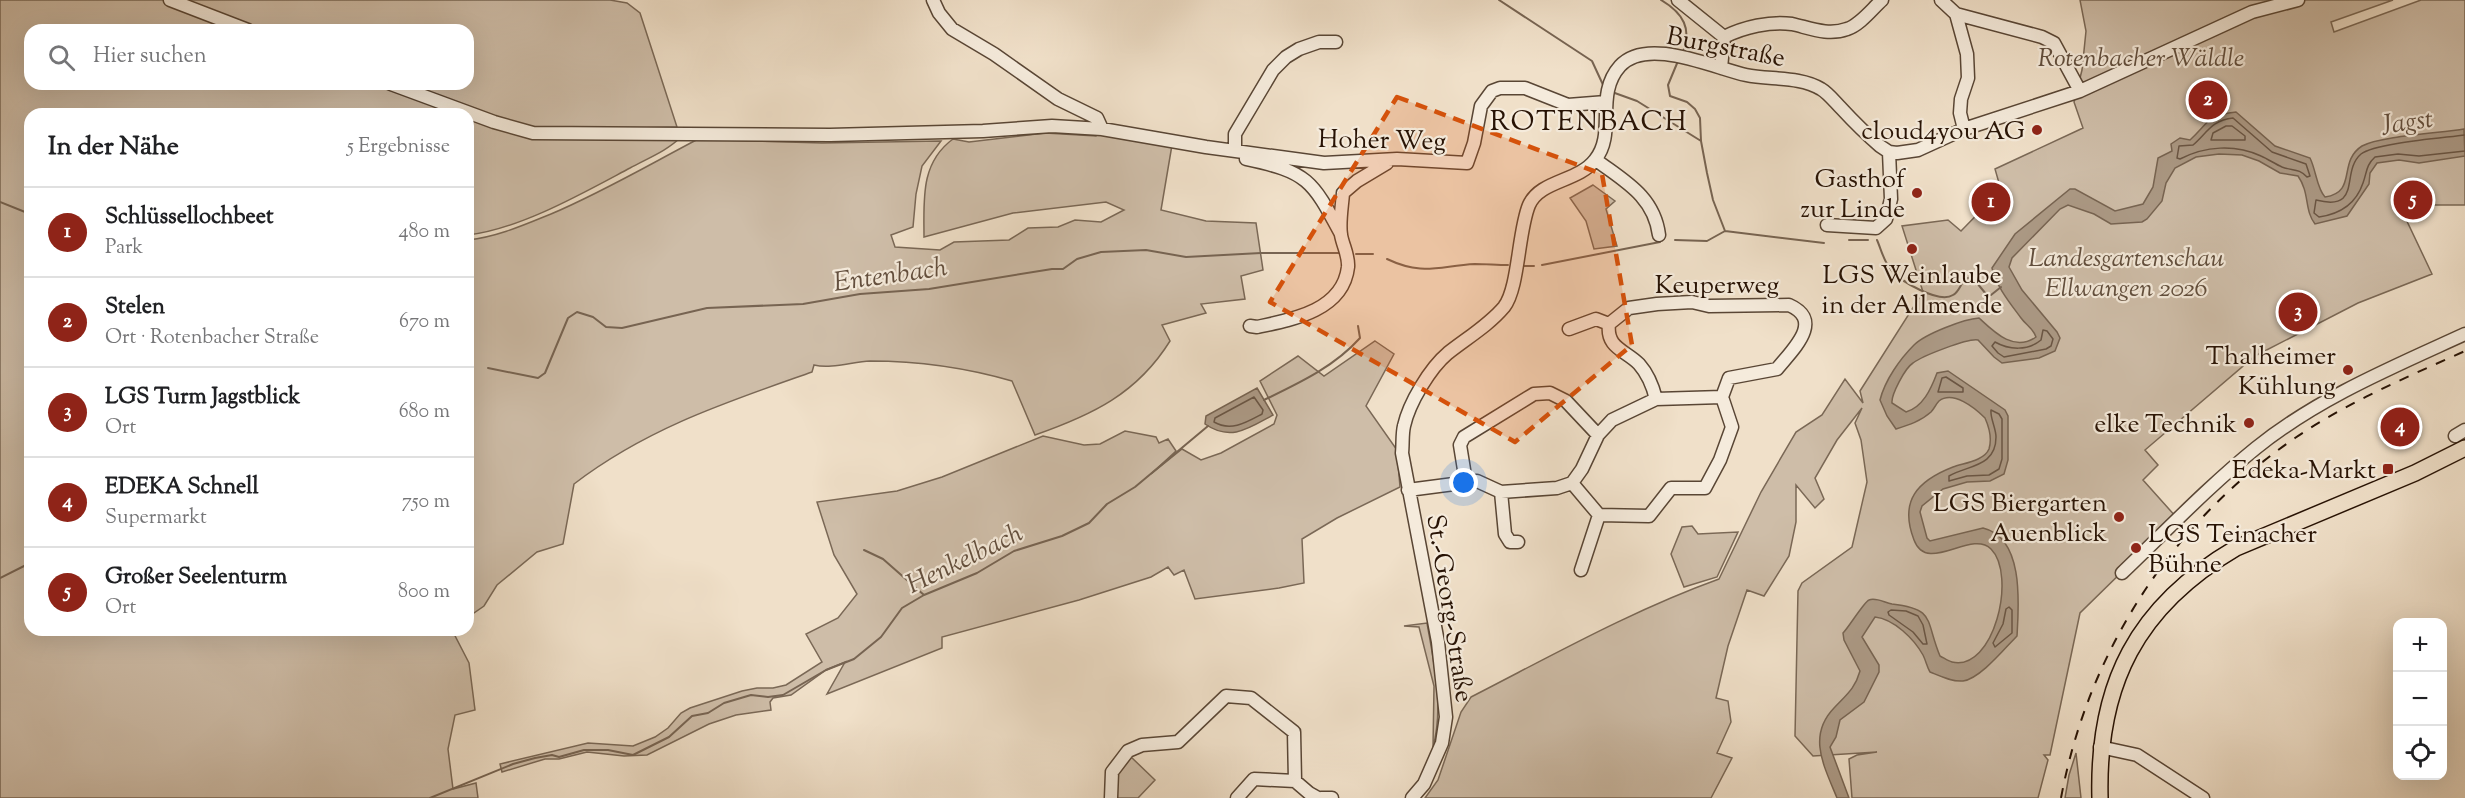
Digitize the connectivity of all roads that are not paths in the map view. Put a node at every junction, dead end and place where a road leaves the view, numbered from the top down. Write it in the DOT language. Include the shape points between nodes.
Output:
graph roads {
  1 [pos="170,0"];
  2 [pos="933,0"];
  3 [pos="1678,0"];
  4 [pos="1882,0"];
  5 [pos="1941,0"];
  6 [pos="2298,0"];
  7 [pos="1956,14"];
  8 [pos="232,24"];
  9 [pos="1724,37"];
  10 [pos="1336,42"];
  11 [pos="1721,68"];
  12 [pos="407,90"];
  13 [pos="2080,91"];
  14 [pos="1607,93"];
  15 [pos="456,108"];
  16 [pos="474,115"];
  17 [pos="1102,129"];
  18 [pos="1964,129"];
  19 [pos="1206,147"];
  20 [pos="1234,150"];
  21 [pos="1889,152"];
  22 [pos="1397,159"];
  23 [pos="1596,160"];
  24 [pos="1343,193"];
  25 [pos="1326,205"];
  26 [pos="1827,225"];
  27 [pos="1341,235"];
  28 [pos="1659,235"];
  29 [pos="1609,324"];
  30 [pos="1250,326"];
  31 [pos="1569,329"];
  32 [pos="2465,334"];
  33 [pos="1722,397"];
  34 [pos="1656,399"];
  35 [pos="1598,435"];
  36 [pos="2465,448"];
  37 [pos="1466,482"];
  38 [pos="1572,483"];
  39 [pos="1408,490"];
  40 [pos="1501,492"];
  41 [pos="1599,515"];
  42 [pos="1518,542"];
  43 [pos="1581,570"];
  44 [pos="2122,573"];
  45 [pos="2100,747"];
  46 [pos="1295,781"];
  47 [pos="1111,798"];
  48 [pos="1236,798"];
  49 [pos="1319,798"];
  50 [pos="1332,798"];
  51 [pos="1412,798"];
  52 [pos="2100,798"];
  53 [pos="2203,798"];
  1 -- 8 [label="street"];
  2 -- 17 [label="street" via="952,29 1058,99 1097,118"];
  3 -- 9 [label="street"];
  4 -- 9 [label="street" via="1854,26 1844,30 1818,31 1791,24 1770,24 1736,30"];
  5 -- 7 [label="street"];
  6 -- 13 [label="street" via="2252,12"];
  7 -- 13 [label="street" via="2054,43"];
  7 -- 18 [label="street" via="1967,54 1968,78 1960,113"];
  9 -- 11 [label="street"];
  10 -- 20 [label="street" via="1299,48 1286,57 1235,134"];
  11 -- 14 [label="street, Burgstraße" via="1681,57 1633,57 1619,67"];
  11 -- 21 [label="street, Burgstraße" via="1808,83 1822,89"];
  12 -- 15 [label="street, Hoher Weg"];
  13 -- 18 [label="street"];
  14 -- 22 [label="street, Hoher Weg" via="1568,105 1525,88 1500,88 1492,91 1481,106 1467,163"];
  14 -- 23 [label="street" via="1604,135"];
  16 -- 17 [label="street, Hoher Weg" via="533,133 830,135 1052,126"];
  17 -- 19 [label="street, Hoher Weg"];
  18 -- 21 [label="street" via="1918,150"];
  19 -- 20 [label="street, Hoher Weg"];
  19 -- 25 [label="street" via="1210,152 1297,173 1314,186"];
  20 -- 22 [label="street, Hoher Weg" via="1324,163"];
  21 -- 26 [label="street" via="1891,199 1886,219 1876,228"];
  22 -- 24 [label="street" via="1376,168"];
  23 -- 28 [label="street" via="1649,203"];
  23 -- 39 [label="street, St.-Georg-Straße" via="1538,192 1525,216 1506,305 1446,354 1416,394 1404,426 1402,453"];
  24 -- 25 [label="street"];
  24 -- 27 [label="street"];
  25 -- 27 [label="street"];
  27 -- 30 [label="street" via="1348,268 1336,294 1314,312 1279,323"];
  29 -- 31 [label="street" via="1596,319"];
  29 -- 33 [label="street, Keuperweg" via="1629,308 1657,304 1789,305 1799,309 1806,327 1777,369 1730,378"];
  29 -- 34 [label="street" via="1611,342 1639,364"];
  32 -- 44 [label="street" via="2358,384 2293,422 2256,448"];
  33 -- 34 [label="street"];
  33 -- 41 [label="street" via="1732,427 1706,488 1671,488 1649,516"];
  34 -- 35 [label="street" via="1612,420"];
  35 -- 37 [label="street" via="1566,401 1550,393 1534,394 1464,437 1460,445"];
  35 -- 38 [label="street"];
  36 -- 45 [label="main road" via="2236,548 2208,564 2151,618 2134,642 2110,697"];
  37 -- 39 [label="street"];
  37 -- 40 [label="street" via="1477,481"];
  38 -- 40 [label="street" via="1557,488"];
  38 -- 41 [label="street"];
  39 -- 51 [label="street, St.-Georg-Straße" via="1438,642 1446,717 1442,743 1424,784"];
  40 -- 42 [label="street" via="1505,534 1510,542"];
  41 -- 43 [label="street"];
  45 -- 52 [label="main road"];
  45 -- 53 [label="street" via="2137,755"];
  46 -- 47 [label="street" via="1294,732 1251,698 1226,696 1178,742 1142,745 1128,751 1112,772"];
  46 -- 48 [label="street" via="1254,779"];
  46 -- 49 [label="street"];
  49 -- 50 [label="street"];
}
